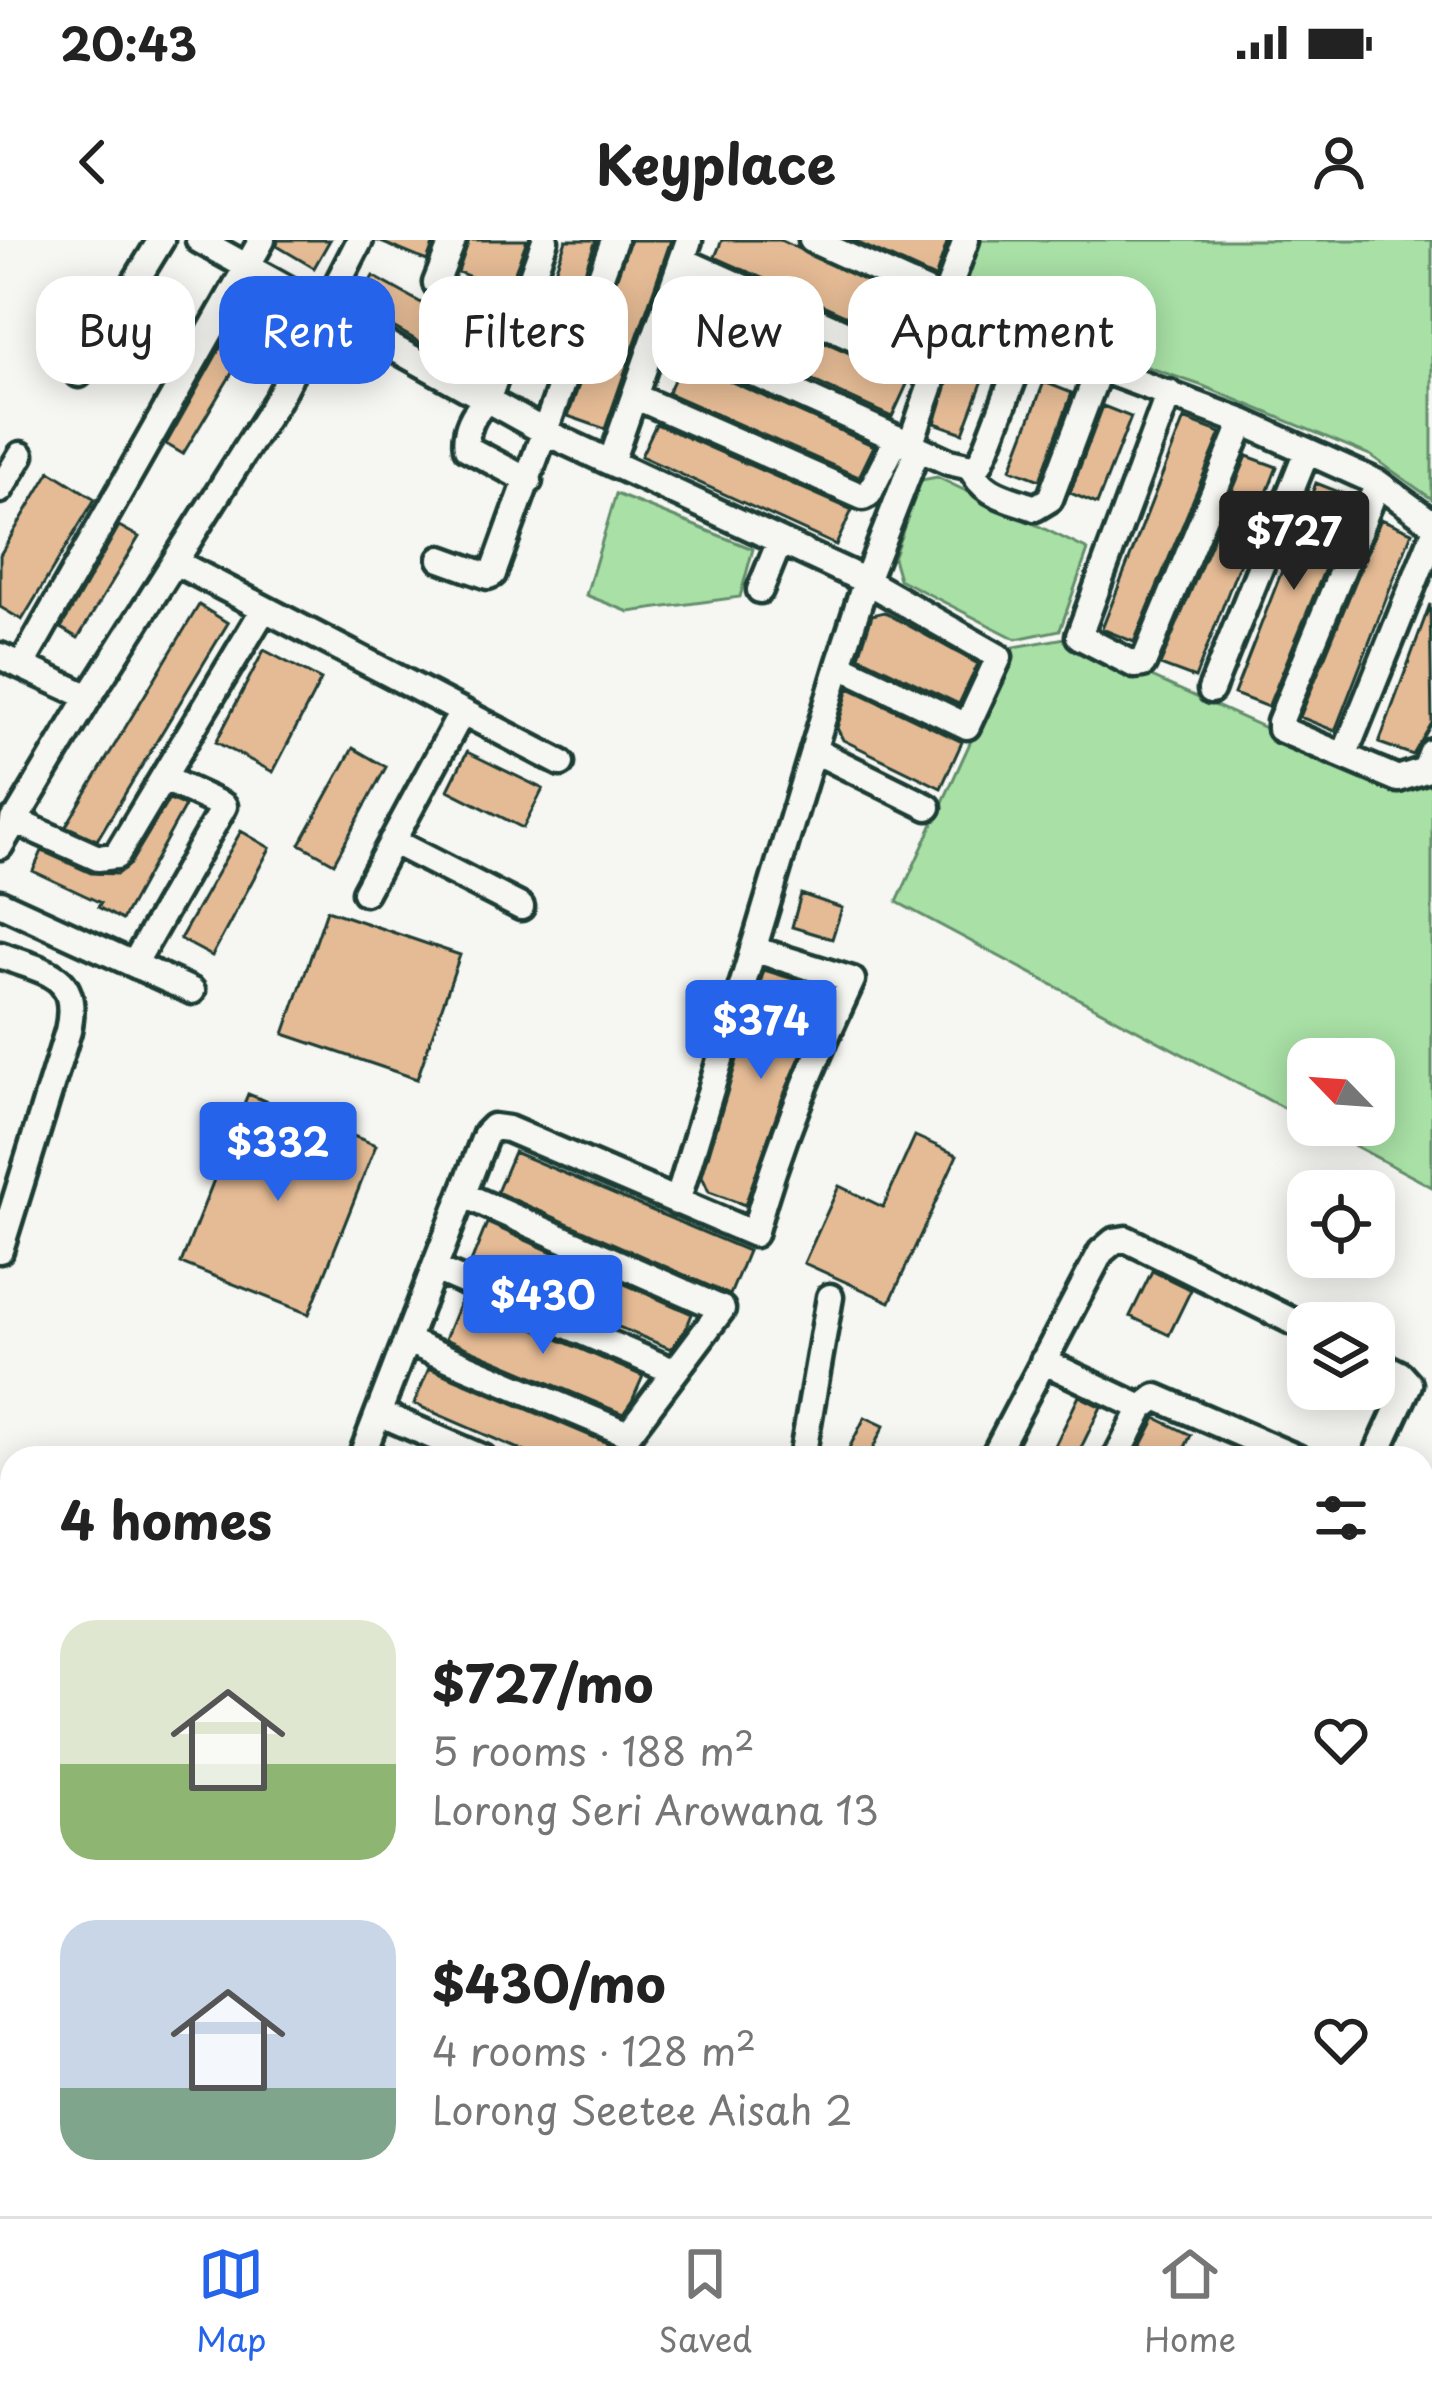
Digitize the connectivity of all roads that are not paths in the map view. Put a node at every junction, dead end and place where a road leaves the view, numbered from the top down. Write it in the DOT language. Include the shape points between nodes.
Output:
graph roads {
  1 [pos="161,240"];
  2 [pos="199,240"];
  3 [pos="262,240"];
  4 [pos="360,240"];
  5 [pos="453,240"];
  6 [pos="545,240"];
  7 [pos="614,240"];
  8 [pos="812,240"];
  9 [pos="966,240"];
  10 [pos="686,250"];
  11 [pos="246,267"];
  12 [pos="139,276"];
  13 [pos="262,276"];
  14 [pos="341,276"];
  15 [pos="439,276"];
  16 [pos="532,276"];
  17 [pos="885,276"];
  18 [pos="953,276"];
  19 [pos="848,331"];
  20 [pos="652,346"];
  21 [pos="395,351"];
  22 [pos="286,384"];
  23 [pos="493,384"];
  24 [pos="776,384"];
  25 [pos="930,384"];
  26 [pos="1011,384"];
  27 [pos="1093,384"];
  28 [pos="1143,384"];
  29 [pos="1169,393"];
  30 [pos="634,396"];
  31 [pos="487,401"];
  32 [pos="1243,422"];
  33 [pos="547,433"];
  34 [pos="908,444"];
  35 [pos="1307,451"];
  36 [pos="21,455"];
  37 [pos="611,462"];
  38 [pos="960,465"];
  39 [pos="529,481"];
  40 [pos="1378,483"];
  41 [pos="0,490"];
  42 [pos="1432,524"];
  43 [pos="1432,538"];
  44 [pos="780,541"];
  45 [pos="441,559"];
  46 [pos="175,562"];
  47 [pos="866,581"];
  48 [pos="760,590"];
  49 [pos="264,609"];
  50 [pos="10,661"];
  51 [pos="839,665"];
  52 [pos="1211,690"];
  53 [pos="88,697"];
  54 [pos="462,712"];
  55 [pos="813,750"];
  56 [pos="1432,752"];
  57 [pos="1344,756"];
  58 [pos="561,764"];
  59 [pos="166,779"];
  60 [pos="928,807"];
  61 [pos="13,820"];
  62 [pos="392,842"];
  63 [pos="0,847"];
  64 [pos="365,892"];
  65 [pos="0,903"];
  66 [pos="521,907"];
  67 [pos="753,949"];
  68 [pos="0,955"];
  69 [pos="134,964"];
  70 [pos="192,991"];
  71 [pos="464,1195"];
  72 [pos="677,1202"];
  73 [pos="0,1250"];
  74 [pos="436,1269"];
  75 [pos="830,1297"];
  76 [pos="1287,1318"];
  77 [pos="406,1341"];
  78 [pos="1043,1361"];
  79 [pos="673,1371"];
  80 [pos="1395,1372"];
  81 [pos="1142,1408"];
  82 [pos="379,1413"];
  83 [pos="367,1446"];
  84 [pos="456,1446"];
  85 [pos="804,1446"];
  86 [pos="1000,1446"];
  87 [pos="1122,1446"];
  88 [pos="1243,1446"];
  89 [pos="1381,1446"];
  1 -- 12 [label="street"];
  2 -- 11 [label="street"];
  3 -- 11 [label="street"];
  4 -- 14 [label="street"];
  5 -- 15 [label="street"];
  6 -- 16 [label="street"];
  7 -- 33 [label="street"];
  8 -- 17 [label="street"];
  9 -- 18 [label="street"];
  10 -- 19 [label="street"];
  11 -- 13 [label="street"];
  11 -- 50 [label="street"];
  20 -- 30 [label="street"];
  21 -- 31 [label="street"];
  22 -- 46 [label="street"];
  23 -- 31 [label="street"];
  24 -- 34 [label="street"];
  25 -- 34 [label="street"];
  26 -- 38 [label="street" via="980,463"];
  27 -- 38 [label="street" via="1050,499 1035,508 985,490"];
  28 -- 29 [label="street"];
  29 -- 32 [label="street"];
  29 -- 32 [label="street" via="1078,636 1135,665 1143,664"];
  30 -- 34 [label="street" via="862,497"];
  30 -- 37 [label="street"];
  31 -- 33 [label="street"];
  31 -- 39 [label="street" via="477,409 467,448"];
  32 -- 35 [label="street"];
  33 -- 37 [label="street"];
  33 -- 39 [label="street"];
  34 -- 38 [label="street"];
  34 -- 47 [label="street"];
  35 -- 40 [label="street"];
  35 -- 52 [label="street"];
  36 -- 41 [label="street"];
  37 -- 44 [label="street"];
  39 -- 45 [label="street" via="493,574"];
  40 -- 42 [label="street"];
  40 -- 57 [label="street" via="1280,722 1280,729"];
  43 -- 57 [label="street"];
  44 -- 47 [label="street"];
  44 -- 48 [label="street"];
  46 -- 49 [label="street"];
  46 -- 53 [label="street"];
  47 -- 51 [label="street"];
  47 -- 51 [label="street" via="999,657 968,726"];
  49 -- 54 [label="street"];
  49 -- 59 [label="street"];
  50 -- 53 [label="street"];
  51 -- 55 [label="street"];
  53 -- 61 [label="street"];
  54 -- 58 [label="street"];
  54 -- 62 [label="street"];
  55 -- 60 [label="street"];
  55 -- 67 [label="street"];
  56 -- 57 [label="street" via="1425,770 1398,779"];
  59 -- 61 [label="street" via="110,860"];
  59 -- 69 [label="street" via="224,806"];
  61 -- 63 [label="street"];
  62 -- 64 [label="street"];
  62 -- 66 [label="street"];
  65 -- 69 [label="street"];
  67 -- 72 [label="street"];
  67 -- 72 [label="street" via="852,980 774,1161 754,1234"];
  68 -- 73 [label="street" via="50,974 73,998"];
  69 -- 70 [label="street"];
  71 -- 72 [label="street" via="494,1127"];
  71 -- 74 [label="street"];
  71 -- 79 [label="street" via="722,1309"];
  74 -- 77 [label="street"];
  74 -- 79 [label="street"];
  75 -- 85 [label="street"];
  76 -- 78 [label="street" via="1126,1239 1114,1241 1100,1252"];
  77 -- 79 [label="street" via="628,1434"];
  77 -- 82 [label="street"];
  78 -- 81 [label="street"];
  78 -- 86 [label="street"];
  80 -- 89 [label="street" via="1409,1384"];
  81 -- 87 [label="street"];
  81 -- 88 [label="street" via="1156,1396"];
  82 -- 83 [label="street"];
  82 -- 84 [label="street"];
}
